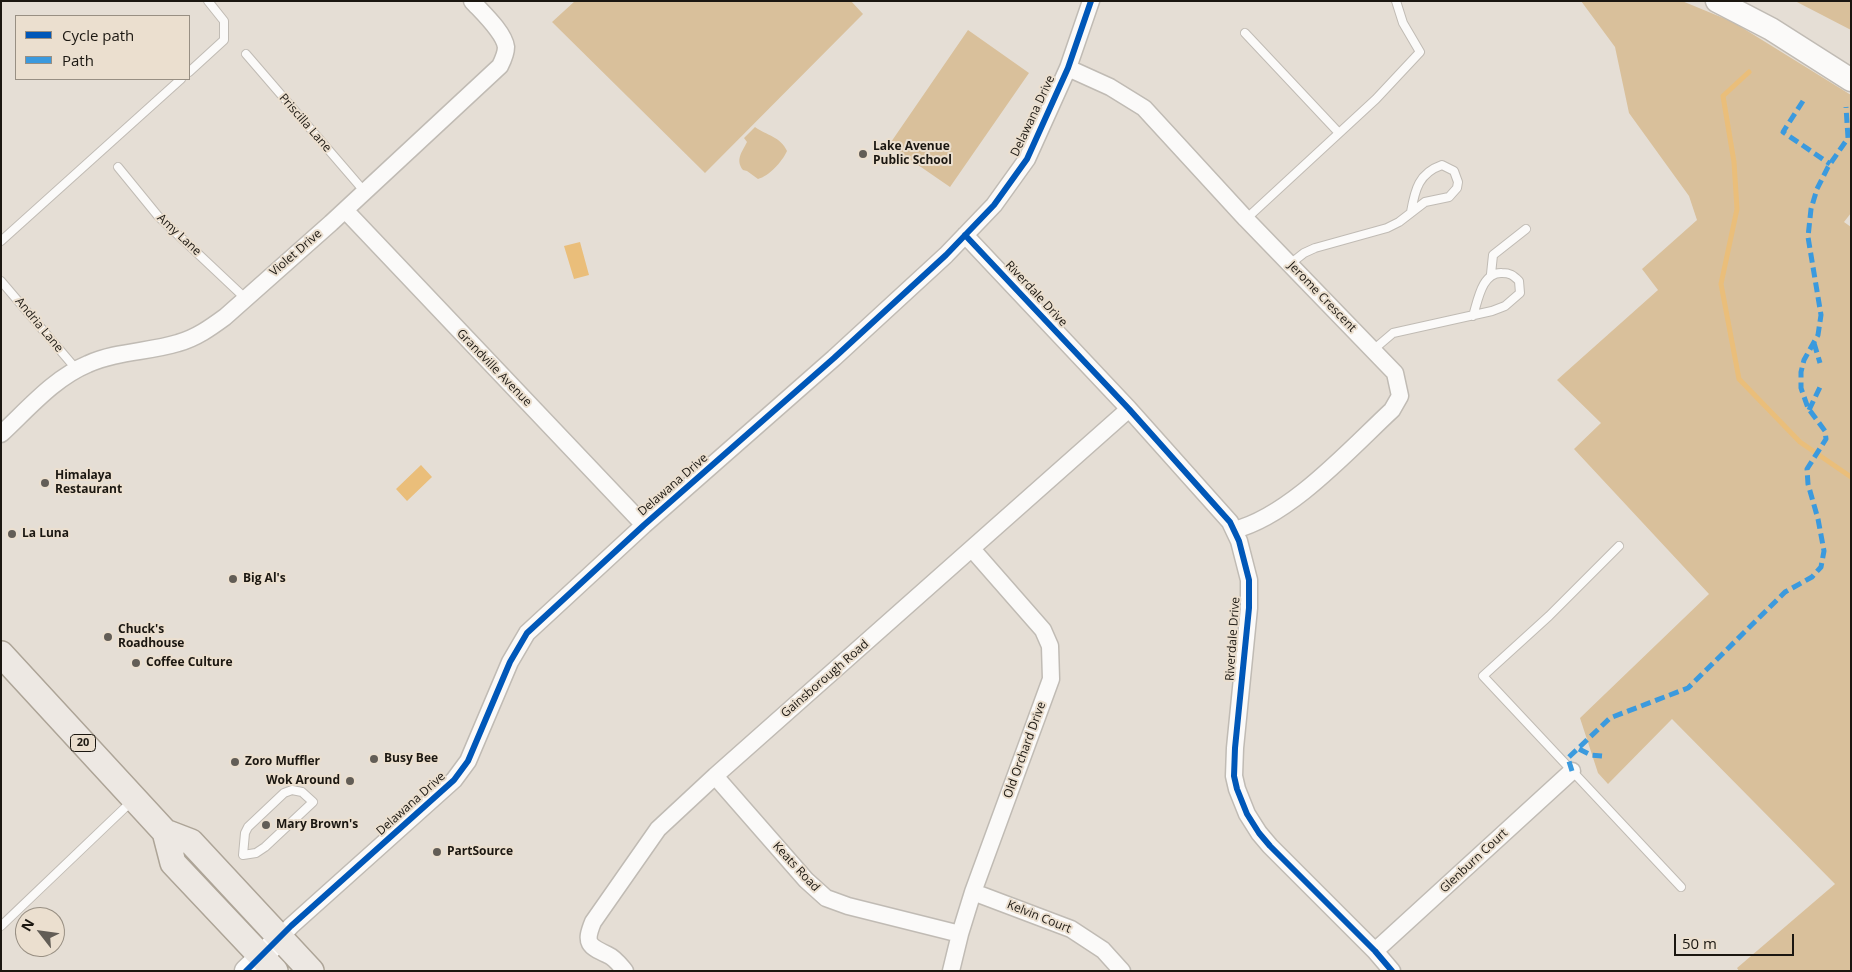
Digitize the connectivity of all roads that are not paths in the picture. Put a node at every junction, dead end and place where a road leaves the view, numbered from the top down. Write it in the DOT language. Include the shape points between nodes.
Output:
graph roads {
  1 [pos="208,1"];
  2 [pos="472,1"];
  3 [pos="1091,1"];
  4 [pos="1396,1"];
  5 [pos="1717,1"];
  6 [pos="1245,34"];
  7 [pos="246,54"];
  8 [pos="1068,68"];
  9 [pos="190,71"];
  10 [pos="180,80"];
  11 [pos="1851,80"];
  12 [pos="1339,133"];
  13 [pos="118,167"];
  14 [pos="364,191"];
  15 [pos="345,210"];
  16 [pos="1411,212"];
  17 [pos="1246,219"];
  18 [pos="1526,229"];
  19 [pos="965,235"];
  20 [pos="1,241"];
  21 [pos="1290,264"];
  22 [pos="1491,274"];
  23 [pos="1,280"];
  24 [pos="245,298"];
  25 [pos="1473,316"];
  26 [pos="1373,350"];
  27 [pos="76,370"];
  28 [pos="1129,408"];
  29 [pos="1,434"];
  30 [pos="644,525"];
  31 [pos="1234,530"];
  32 [pos="1619,546"];
  33 [pos="972,549"];
  34 [pos="1,654"];
  35 [pos="1572,771"];
  36 [pos="715,776"];
  37 [pos="134,799"];
  38 [pos="165,832"];
  39 [pos="243,855"];
  40 [pos="1681,887"];
  41 [pos="973,892"];
  42 [pos="1,926"];
  43 [pos="960,934"];
  44 [pos="280,938"];
  45 [pos="1375,951"];
  46 [pos="261,966"];
  47 [pos="311,971"];
  48 [pos="625,971"];
  49 [pos="951,971"];
  50 [pos="1122,971"];
  51 [pos="1392,971"];
  1 -- 9 [label="lane" via="224,21 224,40"];
  2 -- 14 [label="street, Violet Drive" via="506,45 500,66"];
  3 -- 8 [label="street, Delawana Drive"];
  4 -- 12 [label="lane" via="1402,23 1420,52"];
  5 -- 11 [label="street" via="1772,29"];
  6 -- 12 [label="lane"];
  7 -- 14 [label="lane, Priscilla Lane"];
  8 -- 17 [label="street, Jerome Crescent" via="1110,87 1144,108"];
  8 -- 19 [label="street, Delawana Drive" via="1027,158 994,205"];
  10 -- 20 [label="lane"];
  12 -- 17 [label="lane"];
  13 -- 24 [label="lane, Amy Lane" via="158,216"];
  14 -- 15 [label="street, Violet Drive"];
  15 -- 24 [label="street, Violet Drive"];
  15 -- 30 [label="street, Grandville Avenue"];
  16 -- 16 [label="lane" via="1425,202 1454,193 1458,182 1454,170 1442,165 1426,174 1416,191"];
  16 -- 21 [label="lane" via="1387,228 1315,248"];
  17 -- 21 [label="street, Jerome Crescent"];
  18 -- 22 [label="lane" via="1493,255"];
  19 -- 28 [label="street, Riverdale Drive"];
  19 -- 30 [label="street, Delawana Drive" via="834,358"];
  21 -- 26 [label="street, Jerome Crescent"];
  22 -- 25 [label="lane" via="1485,281"];
  22 -- 25 [label="lane" via="1512,274 1519,281 1520,293 1505,306"];
  23 -- 27 [label="lane, Andria Lane"];
  24 -- 27 [label="street, Violet Drive" via="225,317 194,337 163,347 103,358"];
  25 -- 26 [label="lane" via="1393,333"];
  26 -- 31 [label="street, Jerome Crescent" via="1395,373 1400,396 1392,410 1299,496 1258,521"];
  27 -- 29 [label="street, Violet Drive" via="54,385"];
  28 -- 31 [label="street, Riverdale Drive"];
  28 -- 33 [label="street, Gainsborough Road"];
  30 -- 44 [label="street, Delawana Drive" via="527,633 510,662 468,762 454,780"];
  31 -- 45 [label="street, Riverdale Drive" via="1248,580 1249,608 1235,748 1237,789 1259,833"];
  32 -- 35 [label="lane" via="1483,676"];
  33 -- 36 [label="street, Gainsborough Road"];
  33 -- 41 [label="street, Old Orchard Drive" via="1043,630 1050,646 1051,664 1050,679"];
  34 -- 37 [label="main road, 20"];
  35 -- 40 [label="lane"];
  35 -- 45 [label="street, Glenburn Court"];
  36 -- 43 [label="street, Keats Road" via="806,880 826,898"];
  36 -- 48 [label="street, Gainsborough Road" via="658,829 593,922 588,934 590,946 614,958"];
  37 -- 38 [label="main road, 20"];
  37 -- 42 [label="lane"];
  38 -- 44 [label="main road, 20" via="191,842"];
  38 -- 46 [label="main road, 20" via="173,863"];
  39 -- 39 [label="lane" via="248,827 284,793 292,790 302,792 313,802 256,853"];
  41 -- 43 [label="street, Old Orchard Drive"];
  41 -- 50 [label="street, Kelvin Court" via="1071,929 1103,950"];
  43 -- 49 [label="street, Old Orchard Drive"];
  44 -- 46 [label="street, Delawana Drive"];
  44 -- 47 [label="main road, 20"];
  45 -- 51 [label="street, Riverdale Drive"];
}
